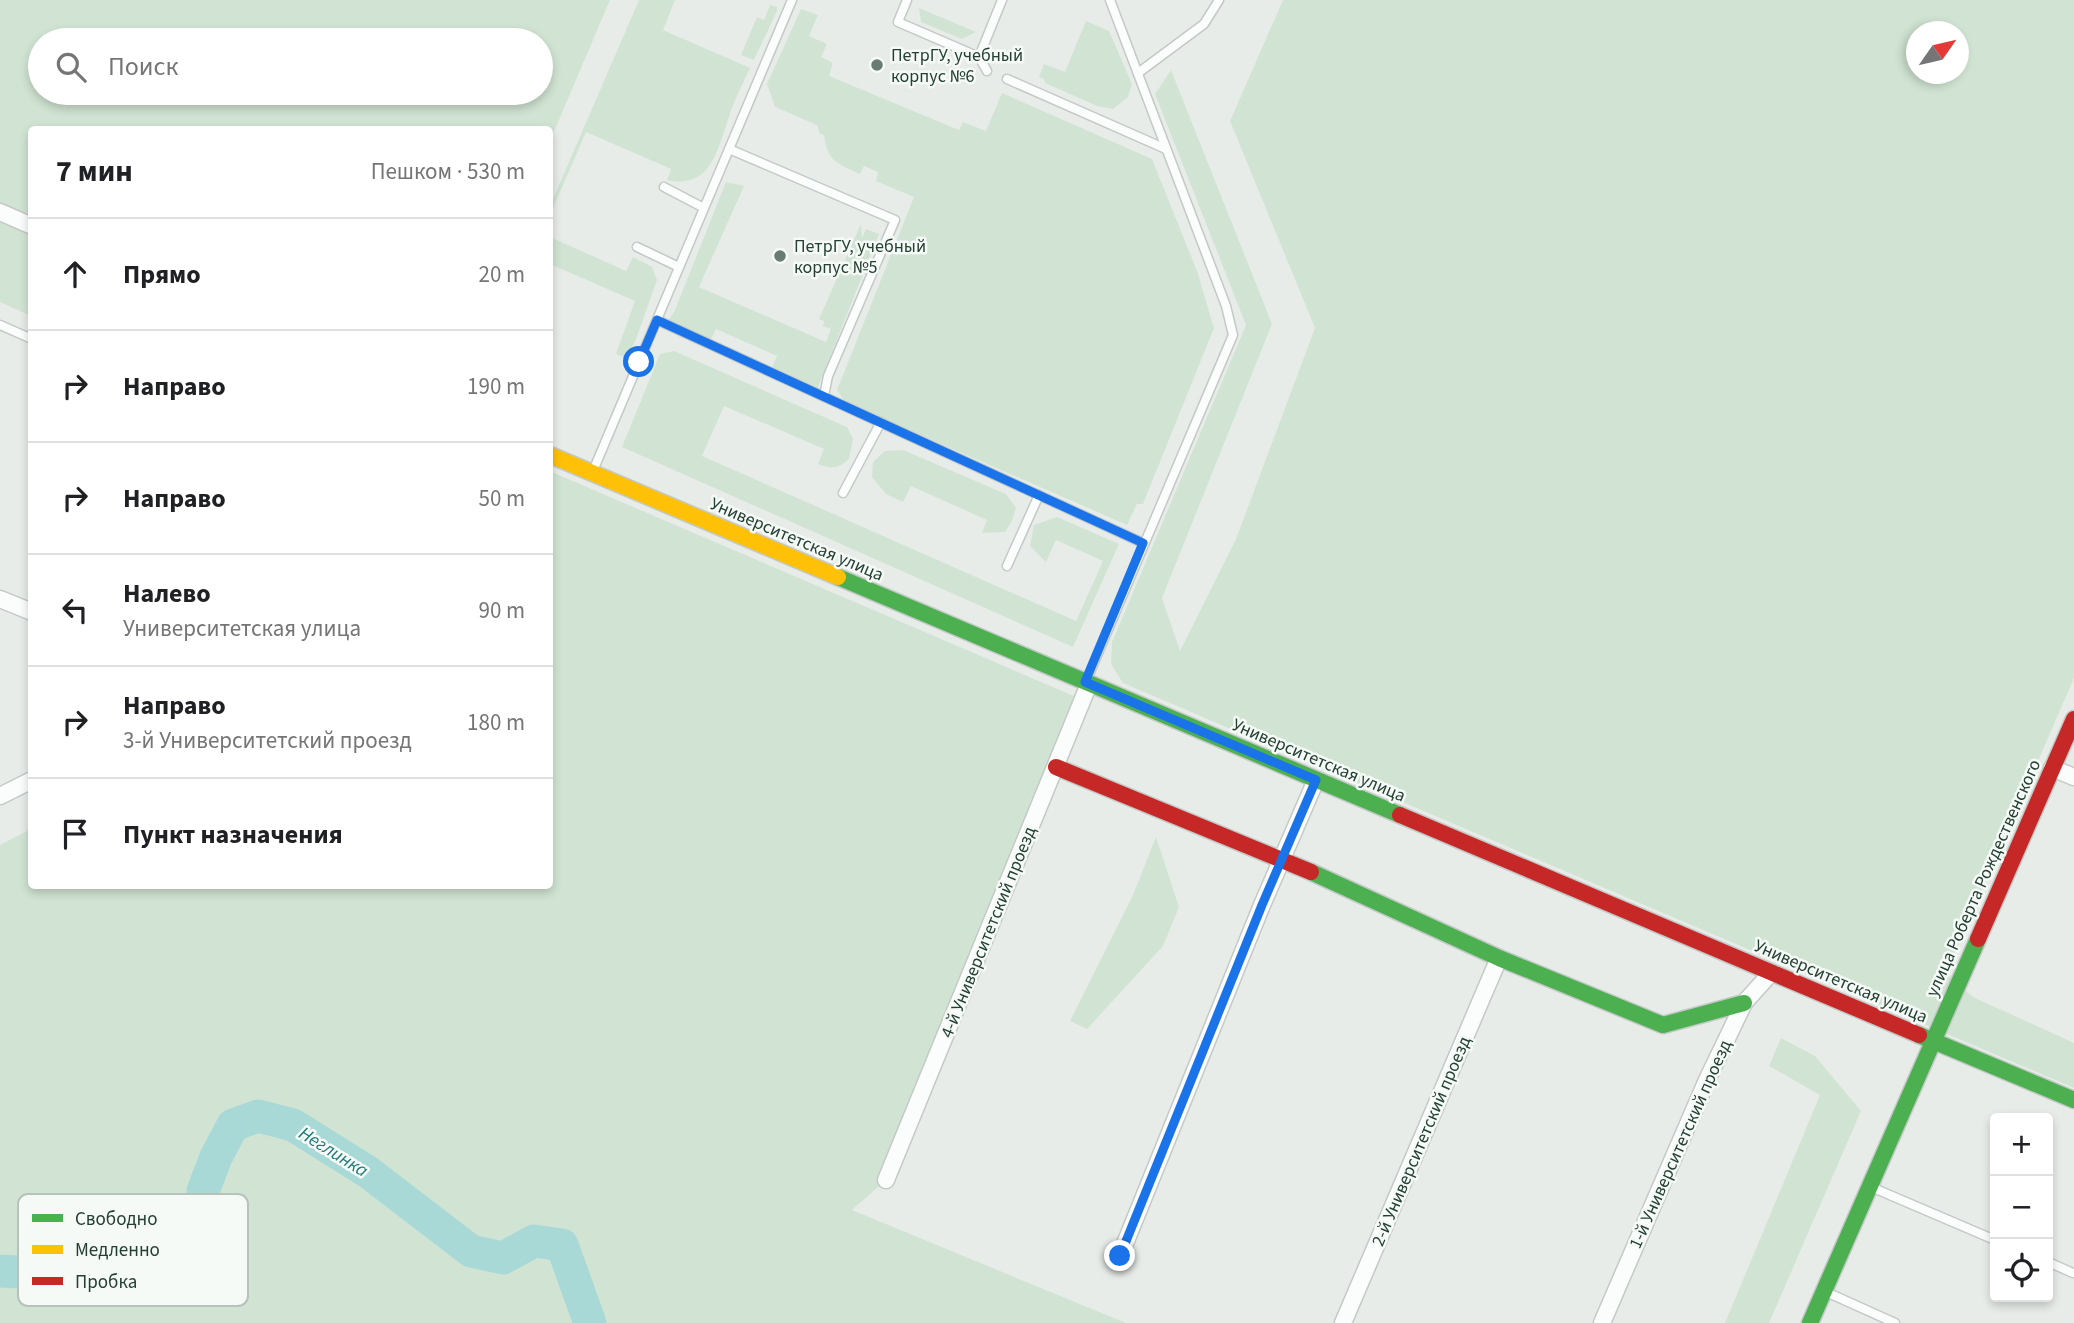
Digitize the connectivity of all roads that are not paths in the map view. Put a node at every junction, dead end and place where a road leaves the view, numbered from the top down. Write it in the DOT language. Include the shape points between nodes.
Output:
graph roads {
  1 [pos="792,0"];
  2 [pos="907,0"];
  3 [pos="1002,0"];
  4 [pos="1110,0"];
  5 [pos="1219,0"];
  6 [pos="979,57"];
  7 [pos="988,71"];
  8 [pos="1138,74"];
  9 [pos="1007,79"];
  10 [pos="729,149"];
  11 [pos="1167,149"];
  12 [pos="664,187"];
  13 [pos="704,208"];
  14 [pos="0,212"];
  15 [pos="28,224"];
  16 [pos="637,247"];
  17 [pos="679,267"];
  18 [pos="657,320"];
  19 [pos="0,325"];
  20 [pos="28,337"];
  21 [pos="824,396"];
  22 [pos="881,422"];
  23 [pos="553,456"];
  24 [pos="592,473"];
  25 [pos="843,493"];
  26 [pos="1039,495"];
  27 [pos="1143,543"];
  28 [pos="1007,566"];
  29 [pos="0,599"];
  30 [pos="28,610"];
  31 [pos="1087,683"];
  32 [pos="2074,719"];
  33 [pos="1056,767"];
  34 [pos="2052,768"];
  35 [pos="2074,777"];
  36 [pos="1316,780"];
  37 [pos="28,782"];
  38 [pos="0,796"];
  39 [pos="1282,859"];
  40 [pos="1499,958"];
  41 [pos="1771,973"];
  42 [pos="1744,1003"];
  43 [pos="1933,1040"];
  44 [pos="2074,1100"];
  45 [pos="886,1180"];
  46 [pos="1871,1187"];
  47 [pos="1993,1239"];
  48 [pos="1120,1256"];
  49 [pos="2053,1264"];
  50 [pos="2073,1273"];
  51 [pos="1825,1291"];
  52 [pos="1343,1323"];
  53 [pos="1602,1323"];
  54 [pos="1810,1323"];
  55 [pos="1895,1323"];
  1 -- 10 [label="lane"];
  2 -- 6 [label="lane" via="898,22"];
  3 -- 6 [label="lane"];
  4 -- 8 [label="lane"];
  5 -- 8 [label="lane" via="1204,24"];
  6 -- 7 [label="lane"];
  8 -- 11 [label="lane"];
  9 -- 11 [label="lane"];
  10 -- 13 [label="lane"];
  10 -- 21 [label="lane" via="895,220 828,376"];
  11 -- 27 [label="lane" via="1233,335"];
  12 -- 13 [label="lane"];
  13 -- 17 [label="lane"];
  14 -- 15 [label="street"];
  16 -- 17 [label="lane"];
  17 -- 18 [label="lane"];
  18 -- 21 [label="lane"];
  18 -- 24 [label="lane"];
  19 -- 20 [label="lane"];
  21 -- 22 [label="lane"];
  22 -- 25 [label="lane"];
  22 -- 26 [label="lane"];
  23 -- 24 [label="street, Университетская улица"];
  24 -- 31 [label="street, Университетская улица"];
  26 -- 27 [label="lane"];
  26 -- 28 [label="lane"];
  27 -- 31 [label="lane"];
  29 -- 30 [label="street"];
  31 -- 33 [label="street, 4-й Университетский проезд"];
  31 -- 36 [label="street, Университетская улица"];
  32 -- 34 [label="street, улица Роберта Рождественского"];
  33 -- 39 [label="street"];
  33 -- 45 [label="street, 4-й Университетский проезд"];
  34 -- 35 [label="street"];
  34 -- 43 [label="street, улица Роберта Рождественского"];
  36 -- 39 [label="street"];
  36 -- 41 [label="street, Университетская улица"];
  37 -- 38 [label="street"];
  39 -- 40 [label="street"];
  39 -- 48 [label="street"];
  40 -- 42 [label="street" via="1663,1025"];
  40 -- 52 [label="street, 2-й Университетский проезд"];
  41 -- 42 [label="street, 1-й Университетский проезд"];
  41 -- 43 [label="street, Университетская улица"];
  42 -- 53 [label="street, 1-й Университетский проезд"];
  43 -- 44 [label="street, Университетская улица"];
  43 -- 46 [label="street, улица Роберта Рождественского"];
  46 -- 47 [label="lane"];
  46 -- 51 [label="street, улица Роберта Рождественского"];
  49 -- 50 [label="lane"];
  51 -- 54 [label="street, улица Роберта Рождественского"];
  51 -- 55 [label="lane"];
}
